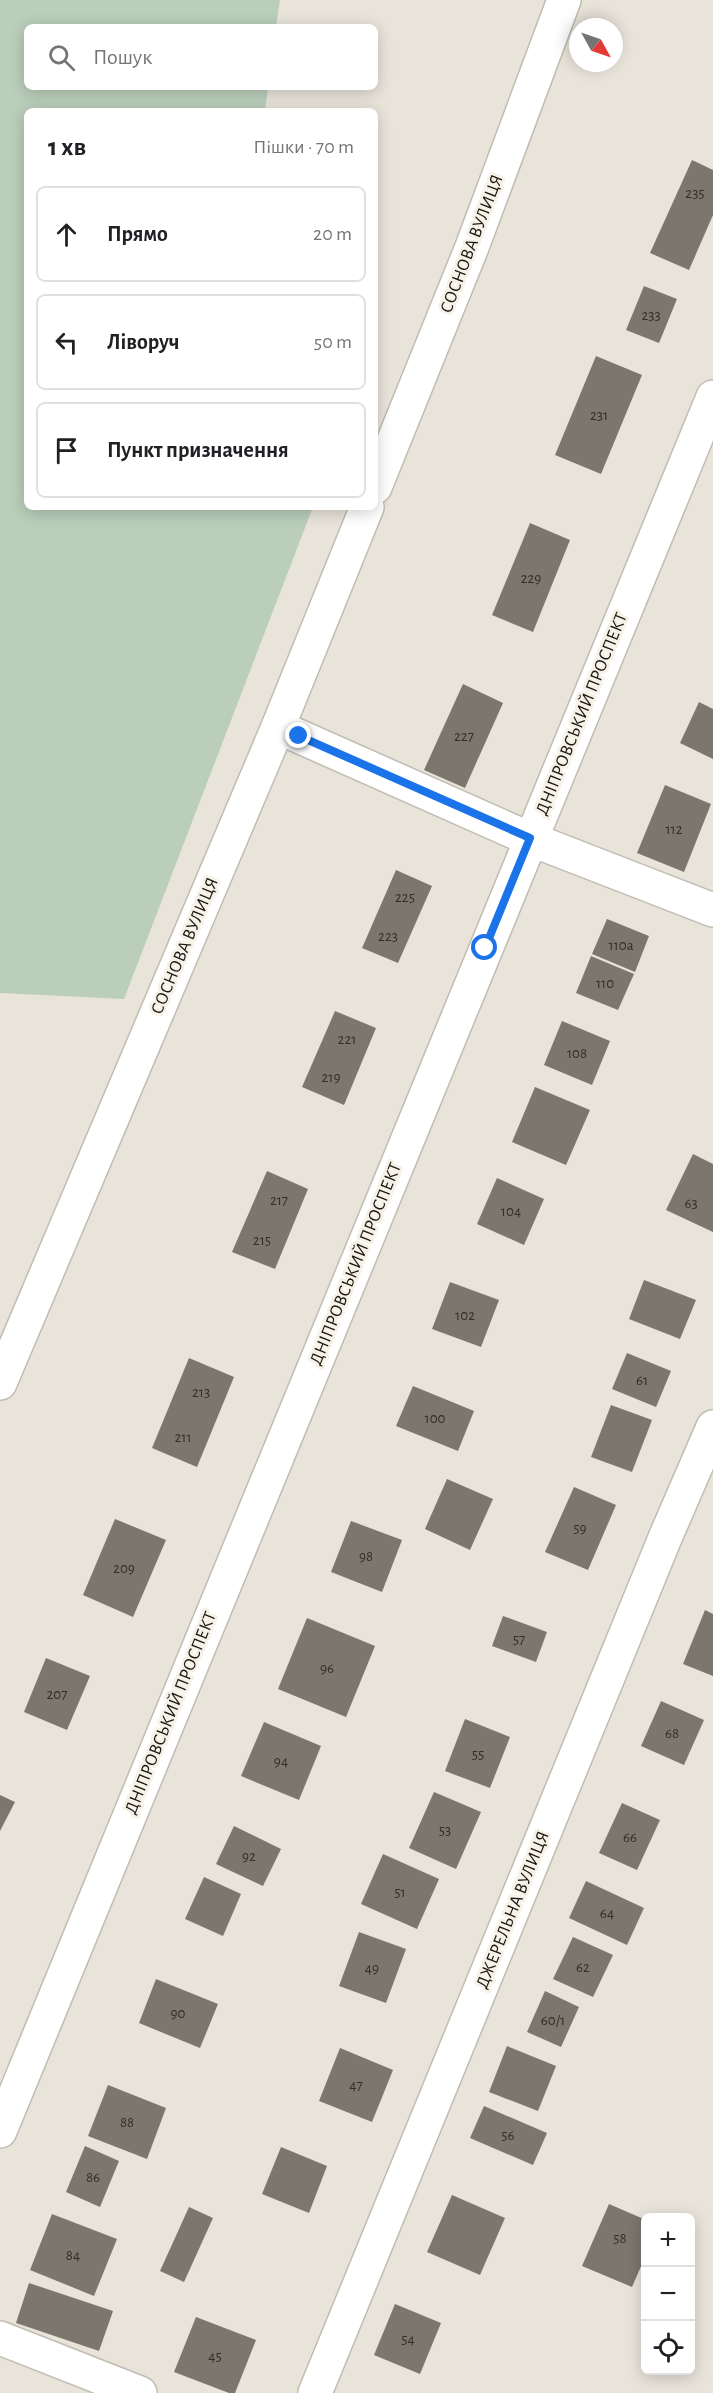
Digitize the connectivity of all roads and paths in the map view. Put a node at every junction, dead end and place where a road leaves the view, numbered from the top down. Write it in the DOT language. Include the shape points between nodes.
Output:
graph roads {
  1 [pos="564,0"];
  2 [pos="713,397"];
  3 [pos="378,480"];
  4 [pos="366,510"];
  5 [pos="278,727"];
  6 [pos="530,838"];
  7 [pos="713,910"];
  8 [pos="0,1383"];
  9 [pos="713,1428"];
  10 [pos="0,2131"];
  11 [pos="0,2338"];
  12 [pos="140,2393"];
  13 [pos="315,2393"];
  1 -- 3 [label="street, СОСНОВА ВУЛИЦЯ" via="472,247"];
  2 -- 6 [label="street, ДНІПРОВСЬКИЙ ПРОСПЕКТ"];
  4 -- 5 [label="street, СОСНОВА ВУЛИЦЯ"];
  5 -- 6 [label="street"];
  5 -- 8 [label="street, СОСНОВА ВУЛИЦЯ"];
  6 -- 7 [label="street"];
  6 -- 10 [label="street, ДНІПРОВСЬКИЙ ПРОСПЕКТ"];
  9 -- 13 [label="street, ДЖЕРЕЛЬНА ВУЛИЦЯ"];
  11 -- 12 [label="street"];
}
